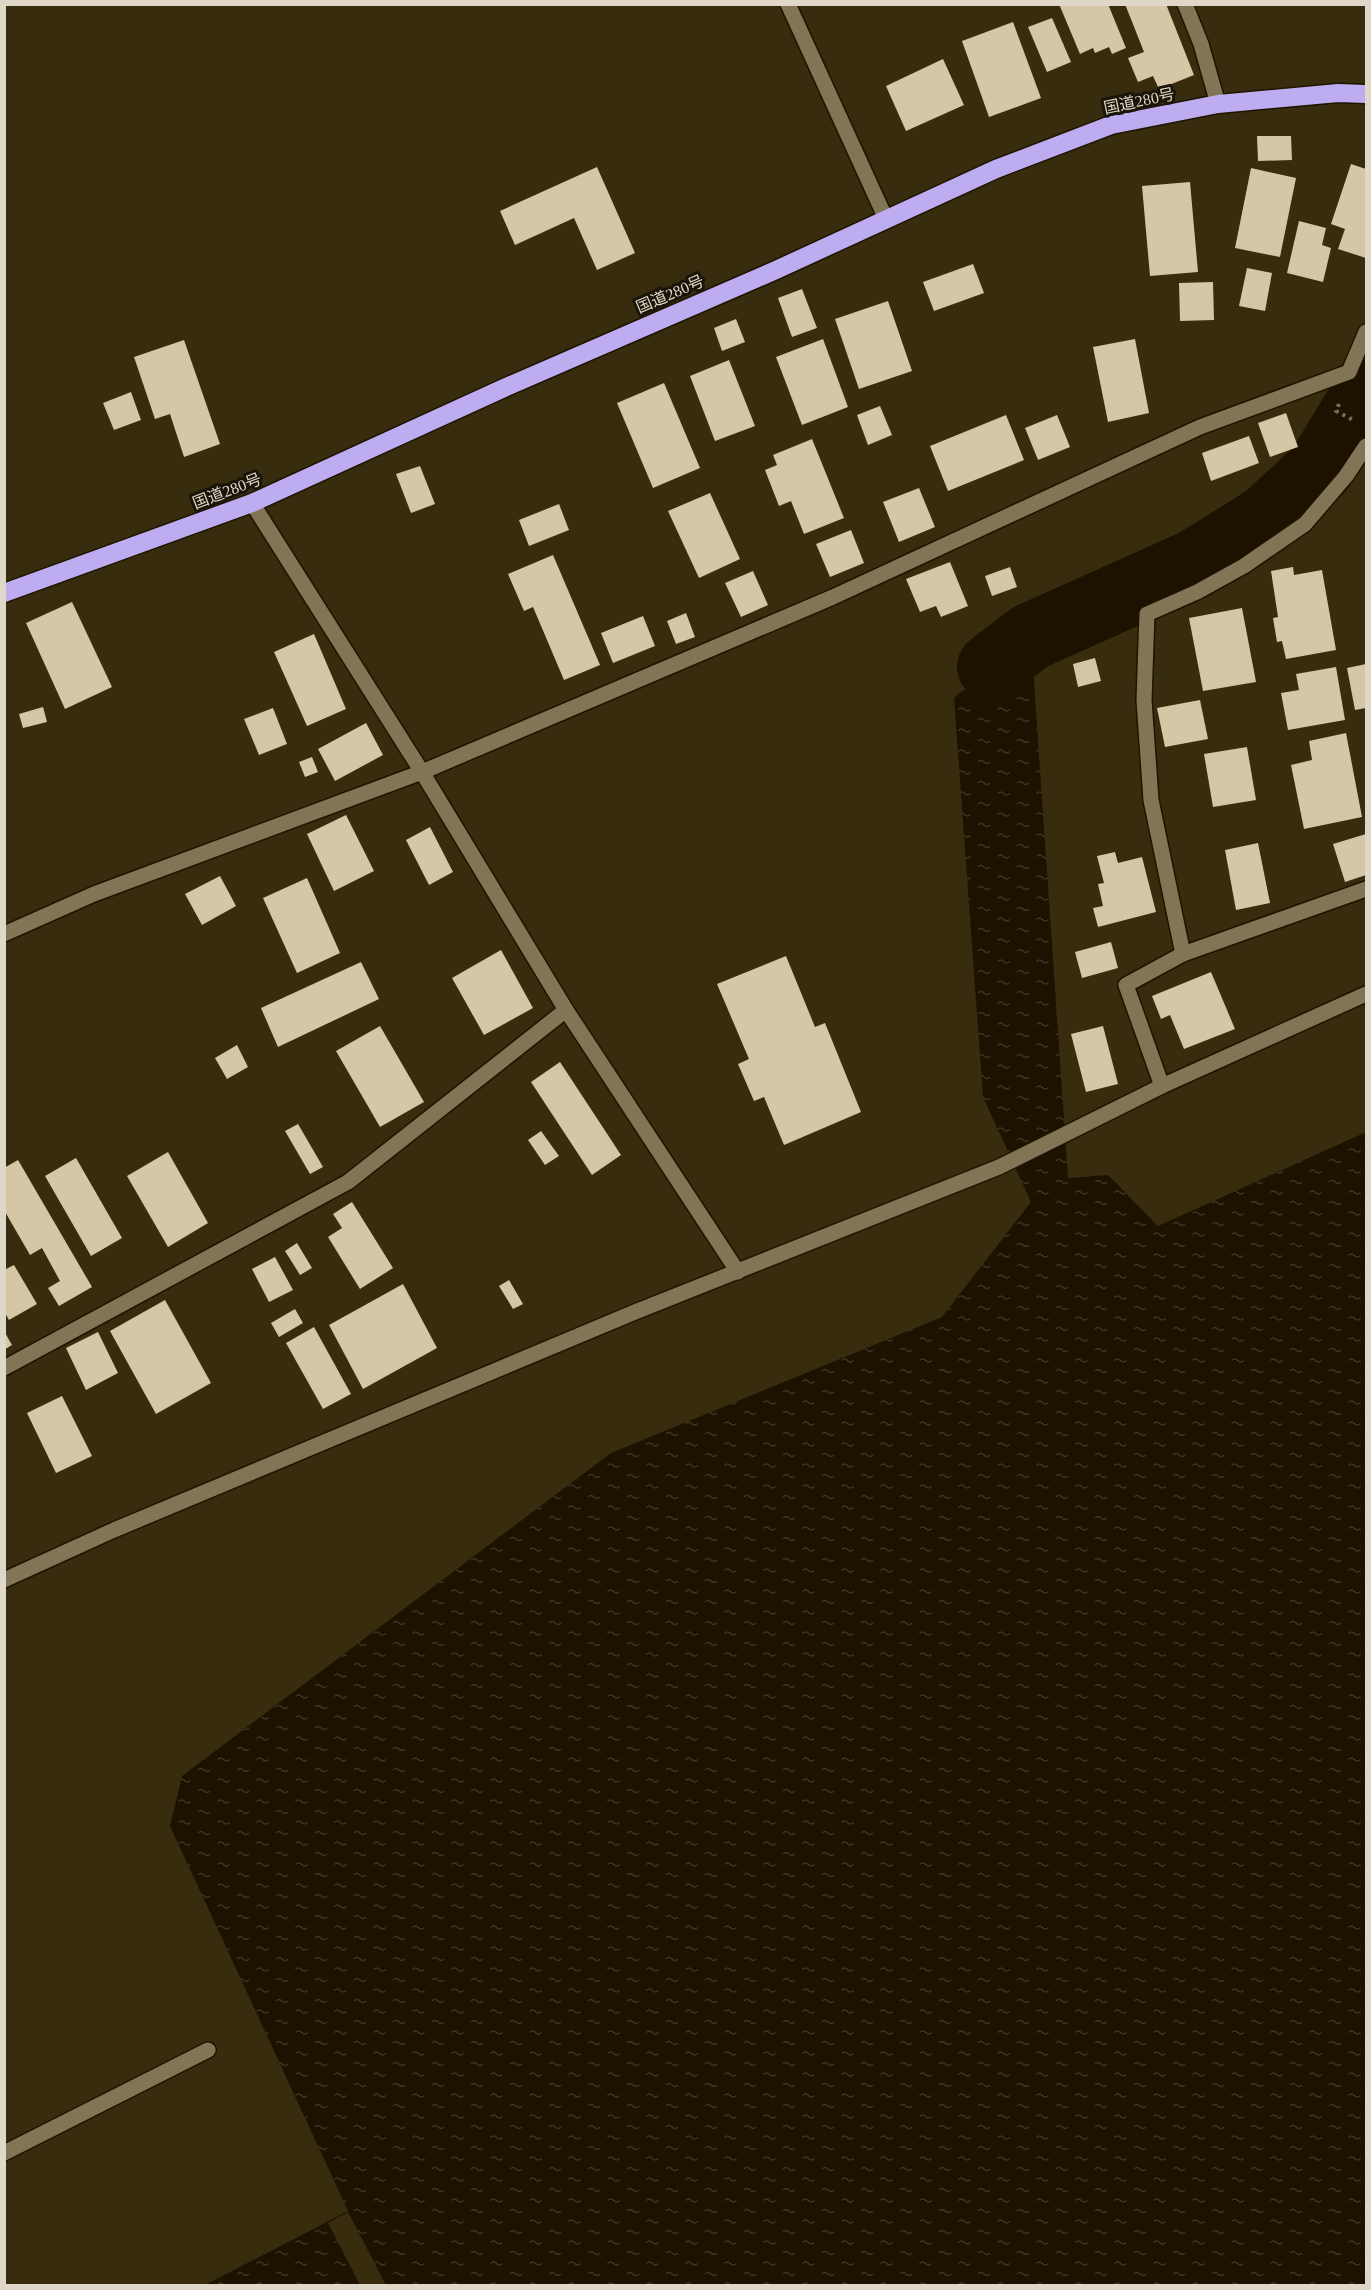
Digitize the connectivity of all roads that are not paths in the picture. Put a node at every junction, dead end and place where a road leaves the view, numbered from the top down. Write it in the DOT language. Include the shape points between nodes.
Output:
graph roads {
  1 [pos="788,4"];
  2 [pos="1185,4"];
  3 [pos="1366,94"];
  4 [pos="1218,104"];
  5 [pos="886,219"];
  6 [pos="1366,332"];
  7 [pos="1366,446"];
  8 [pos="252,503"];
  9 [pos="4,592"];
  10 [pos="422,772"];
  11 [pos="1366,890"];
  12 [pos="4,934"];
  13 [pos="1183,954"];
  14 [pos="1366,994"];
  15 [pos="566,1010"];
  16 [pos="1162,1086"];
  17 [pos="738,1272"];
  18 [pos="4,1368"];
  19 [pos="4,1580"];
  20 [pos="208,2050"];
  21 [pos="4,2153"];
  1 -- 5 [label="street"];
  2 -- 4 [label="street"];
  3 -- 4 [label="highway, 国道280号"];
  4 -- 5 [label="highway, 国道280号" via="1111,125 996,169"];
  5 -- 8 [label="highway, 国道280号"];
  6 -- 10 [label="street" via="1349,372 1200,427 833,597"];
  7 -- 13 [label="street" via="1305,524 1244,566 1147,614 1144,700 1151,800"];
  8 -- 9 [label="highway, 国道280号"];
  8 -- 10 [label="street"];
  10 -- 12 [label="street" via="94,894"];
  10 -- 15 [label="street"];
  11 -- 13 [label="street"];
  13 -- 16 [label="street" via="1126,984"];
  14 -- 16 [label="street"];
  15 -- 17 [label="street"];
  15 -- 18 [label="street" via="348,1182"];
  16 -- 17 [label="street" via="999,1167"];
  17 -- 19 [label="street" via="136,1521"];
  20 -- 21 [label="street"];
}
